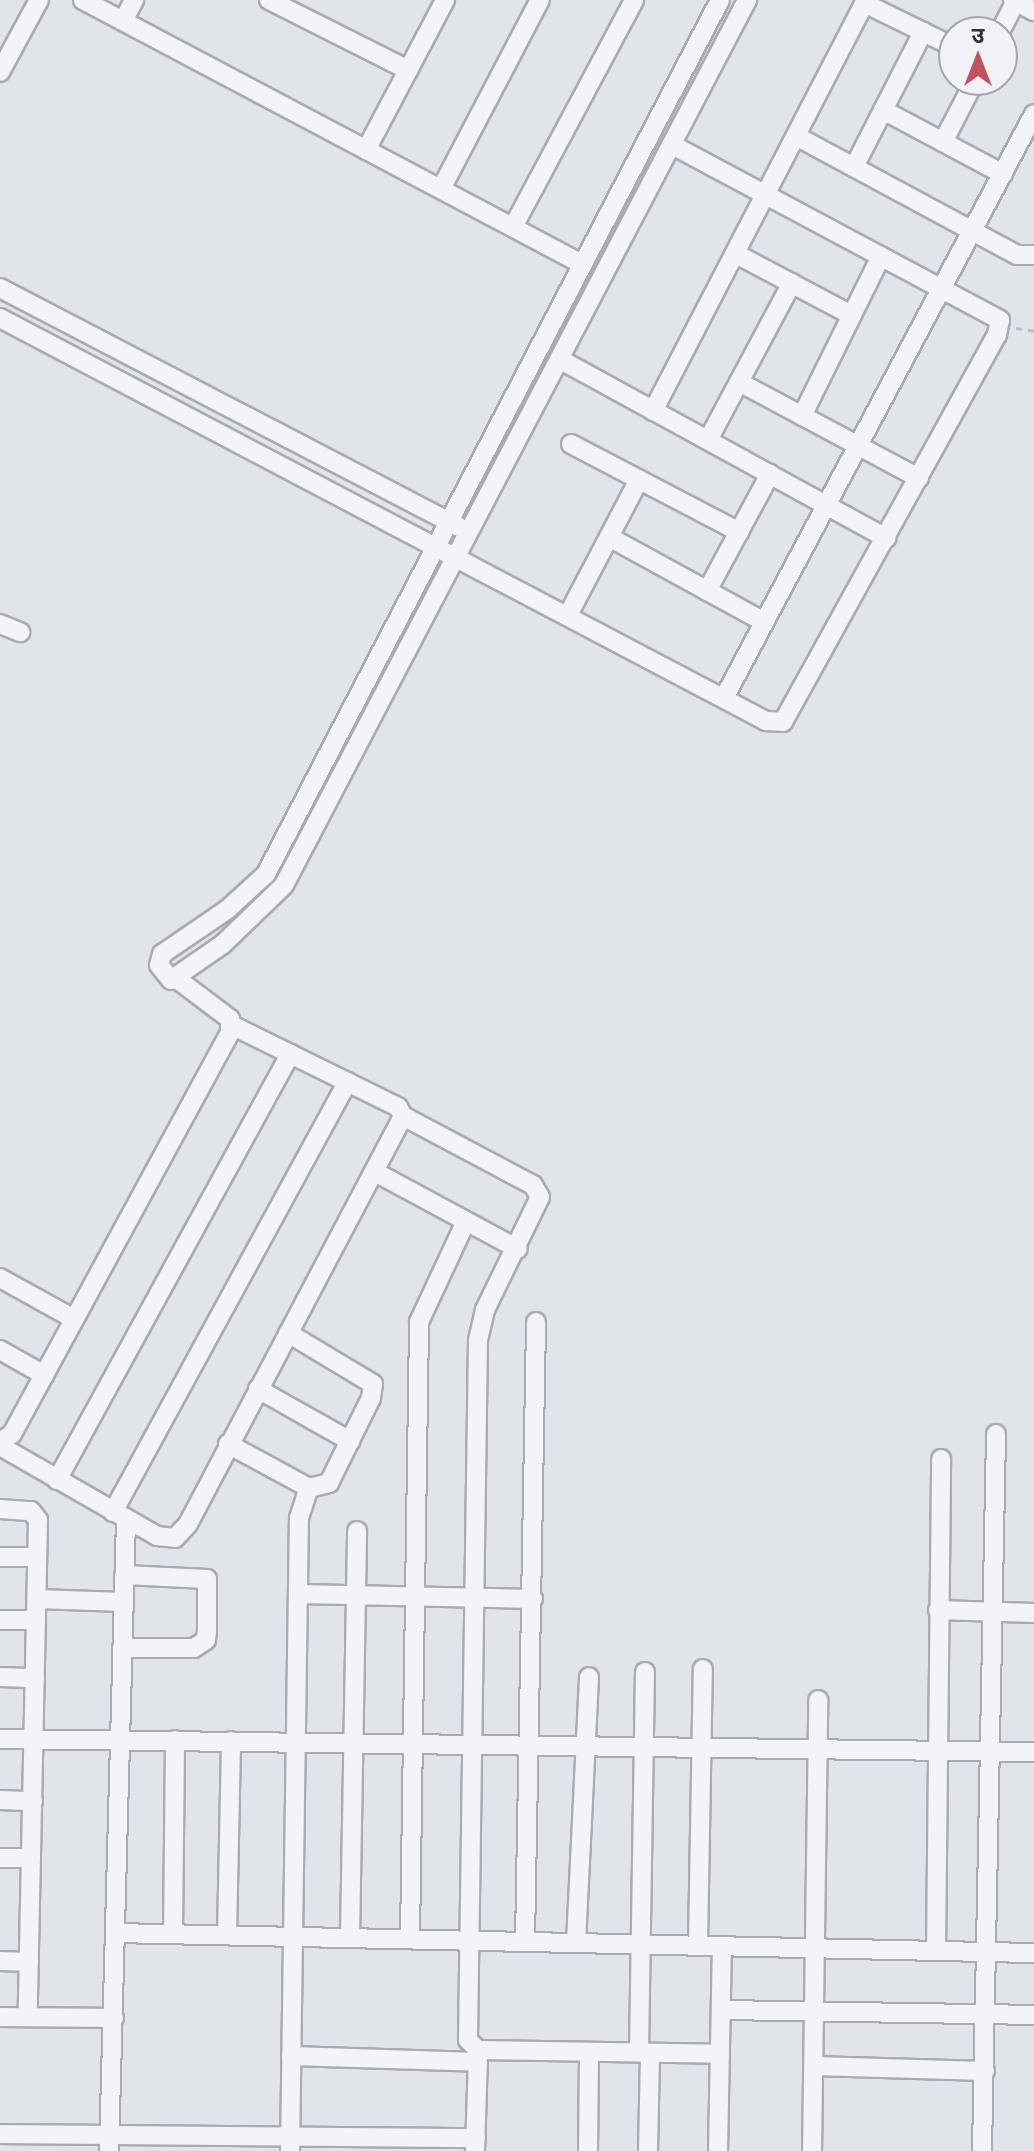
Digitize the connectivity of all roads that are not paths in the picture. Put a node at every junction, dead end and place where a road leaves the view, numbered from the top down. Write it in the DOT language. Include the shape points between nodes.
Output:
graph roads {
  1 [pos="39,0"];
  2 [pos="83,0"];
  3 [pos="134,0"];
  4 [pos="269,0"];
  5 [pos="445,0"];
  6 [pos="540,0"];
  7 [pos="634,0"];
  8 [pos="720,0"];
  9 [pos="747,0"];
  10 [pos="1014,1"];
  11 [pos="865,2"];
  12 [pos="1034,11"];
  13 [pos="123,21"];
  14 [pos="923,32"];
  15 [pos="938,39"];
  16 [pos="408,70"];
  17 [pos="0,72"];
  18 [pos="967,96"];
  19 [pos="883,110"];
  20 [pos="1034,114"];
  21 [pos="796,136"];
  22 [pos="943,142"];
  23 [pos="672,145"];
  24 [pos="366,150"];
  25 [pos="854,167"];
  26 [pos="1003,174"];
  27 [pos="441,189"];
  28 [pos="766,195"];
  29 [pos="513,227"];
  30 [pos="974,230"];
  31 [pos="736,254"];
  32 [pos="1034,255"];
  33 [pos="881,256"];
  34 [pos="582,264"];
  35 [pos="792,283"];
  36 [pos="0,288"];
  37 [pos="944,289"];
  38 [pos="851,315"];
  39 [pos="0,318"];
  40 [pos="561,360"];
  41 [pos="739,382"];
  42 [pos="653,411"];
  43 [pos="802,416"];
  44 [pos="708,440"];
  45 [pos="571,444"];
  46 [pos="859,447"];
  47 [pos="770,474"];
  48 [pos="919,478"];
  49 [pos="639,480"];
  50 [pos="828,506"];
  51 [pos="448,522"];
  52 [pos="470,532"];
  53 [pos="739,532"];
  54 [pos="609,537"];
  55 [pos="886,538"];
  56 [pos="435,544"];
  57 [pos="458,556"];
  58 [pos="707,591"];
  59 [pos="568,615"];
  60 [pos="764,622"];
  61 [pos="0,624"];
  62 [pos="20,632"];
  63 [pos="724,698"];
  64 [pos="177,979"];
  65 [pos="231,1025"];
  66 [pos="290,1054"];
  67 [pos="347,1082"];
  68 [pos="403,1116"];
  69 [pos="375,1172"];
  70 [pos="466,1221"];
  71 [pos="518,1249"];
  72 [pos="0,1278"];
  73 [pos="74,1319"];
  74 [pos="536,1322"];
  75 [pos="288,1333"];
  76 [pos="0,1350"];
  77 [pos="44,1375"];
  78 [pos="258,1389"];
  79 [pos="996,1434"];
  80 [pos="350,1441"];
  81 [pos="0,1444"];
  82 [pos="228,1444"];
  83 [pos="941,1459"];
  84 [pos="57,1480"];
  85 [pos="309,1488"];
  86 [pos="0,1509"];
  87 [pos="120,1515"];
  88 [pos="357,1531"];
  89 [pos="0,1557"];
  90 [pos="37,1557"];
  91 [pos="124,1575"];
  92 [pos="298,1594"];
  93 [pos="358,1596"];
  94 [pos="414,1596"];
  95 [pos="473,1598"];
  96 [pos="37,1599"];
  97 [pos="533,1599"];
  98 [pos="123,1602"];
  99 [pos="938,1610"];
  100 [pos="994,1612"];
  101 [pos="1034,1613"];
  102 [pos="0,1620"];
  103 [pos="36,1620"];
  104 [pos="122,1648"];
  105 [pos="703,1669"];
  106 [pos="645,1672"];
  107 [pos="0,1677"];
  108 [pos="589,1677"];
  109 [pos="35,1678"];
  110 [pos="818,1700"];
  111 [pos="0,1739"];
  112 [pos="34,1739"];
  113 [pos="120,1739"];
  114 [pos="175,1740"];
  115 [pos="231,1741"];
  116 [pos="296,1742"];
  117 [pos="357,1742"];
  118 [pos="412,1743"];
  119 [pos="471,1744"];
  120 [pos="530,1745"];
  121 [pos="586,1746"];
  122 [pos="643,1747"];
  123 [pos="702,1748"];
  124 [pos="817,1749"];
  125 [pos="935,1751"];
  126 [pos="992,1752"];
  127 [pos="1034,1752"];
  128 [pos="0,1800"];
  129 [pos="33,1801"];
  130 [pos="0,1858"];
  131 [pos="31,1858"];
  132 [pos="115,1933"];
  133 [pos="173,1934"];
  134 [pos="227,1935"];
  135 [pos="293,1937"];
  136 [pos="350,1938"];
  137 [pos="410,1939"];
  138 [pos="466,1941"];
  139 [pos="525,1942"];
  140 [pos="576,1943"];
  141 [pos="640,1944"];
  142 [pos="698,1945"];
  143 [pos="722,1946"];
  144 [pos="816,1948"];
  145 [pos="936,1951"];
  146 [pos="989,1952"];
  147 [pos="1034,1953"];
  148 [pos="0,1961"];
  149 [pos="29,1962"];
  150 [pos="721,2010"];
  151 [pos="815,2011"];
  152 [pos="987,2014"];
  153 [pos="1034,2015"];
  154 [pos="0,2017"];
  155 [pos="28,2017"];
  156 [pos="114,2018"];
  157 [pos="589,2052"];
  158 [pos="644,2052"];
  159 [pos="720,2054"];
  160 [pos="291,2056"];
  161 [pos="478,2056"];
  162 [pos="814,2066"];
  163 [pos="985,2071"];
  164 [pos="0,2134"];
  165 [pos="110,2143"];
  166 [pos="476,2144"];
  167 [pos="290,2145"];
  168 [pos="588,2151"];
  169 [pos="648,2151"];
  170 [pos="718,2151"];
  171 [pos="812,2151"];
  172 [pos="982,2151"];
  1 -- 17 [label="street"];
  2 -- 13 [label="street"];
  3 -- 13 [label="street"];
  4 -- 16 [label="street"];
  5 -- 16 [label="street"];
  6 -- 27 [label="street"];
  7 -- 29 [label="street"];
  8 -- 34 [label="street"];
  9 -- 23 [label="street"];
  10 -- 12 [label="street"];
  11 -- 14 [label="street"];
  11 -- 21 [label="street"];
  13 -- 24 [label="street"];
  14 -- 15 [label="street"];
  14 -- 19 [label="street"];
  16 -- 24 [label="street"];
  18 -- 22 [label="street"];
  19 -- 22 [label="street"];
  19 -- 25 [label="street"];
  20 -- 26 [label="street"];
  21 -- 25 [label="street"];
  21 -- 28 [label="street"];
  22 -- 26 [label="street"];
  23 -- 28 [label="street"];
  23 -- 40 [label="street"];
  24 -- 27 [label="street"];
  25 -- 30 [label="street"];
  26 -- 30 [label="street"];
  27 -- 29 [label="street"];
  28 -- 31 [label="street"];
  28 -- 33 [label="street"];
  29 -- 34 [label="street"];
  30 -- 32 [label="street" via="1017,255"];
  30 -- 37 [label="street"];
  31 -- 35 [label="street"];
  31 -- 42 [label="street"];
  33 -- 37 [label="street"];
  33 -- 38 [label="street"];
  34 -- 51 [label="street"];
  35 -- 38 [label="street"];
  35 -- 41 [label="street"];
  36 -- 51 [label="street"];
  37 -- 46 [label="street"];
  37 -- 48 [label="street" via="996,316 1000,327"];
  38 -- 43 [label="street"];
  39 -- 56 [label="street"];
  40 -- 42 [label="street"];
  40 -- 52 [label="street"];
  41 -- 43 [label="street"];
  41 -- 44 [label="street"];
  42 -- 44 [label="street"];
  43 -- 46 [label="street"];
  44 -- 47 [label="street"];
  45 -- 49 [label="street"];
  46 -- 48 [label="street"];
  46 -- 50 [label="street"];
  47 -- 50 [label="street"];
  47 -- 53 [label="street"];
  48 -- 55 [label="street"];
  49 -- 53 [label="street"];
  49 -- 54 [label="street"];
  50 -- 55 [label="street"];
  50 -- 60 [label="street"];
  51 -- 52 [label="street"];
  51 -- 56 [label="street"];
  52 -- 57 [label="street"];
  53 -- 58 [label="street"];
  54 -- 58 [label="street"];
  54 -- 59 [label="street"];
  55 -- 63 [label="street" via="789,716 774,724"];
  56 -- 57 [label="street"];
  56 -- 64 [label="street" via="266,874 160,959 166,978"];
  57 -- 59 [label="street"];
  57 -- 64 [label="street" via="284,885 271,902"];
  58 -- 60 [label="street"];
  59 -- 63 [label="street"];
  60 -- 63 [label="street"];
  61 -- 62 [label="street"];
  64 -- 65 [label="street"];
  65 -- 66 [label="street"];
  65 -- 73 [label="street"];
  66 -- 67 [label="street"];
  66 -- 84 [label="street"];
  67 -- 68 [label="street" via="398,1107"];
  67 -- 87 [label="street"];
  68 -- 69 [label="street"];
  68 -- 71 [label="street" via="539,1190 538,1206"];
  69 -- 70 [label="street"];
  69 -- 75 [label="street"];
  70 -- 71 [label="street"];
  70 -- 94 [label="street" via="419,1322"];
  71 -- 95 [label="street" via="480,1324"];
  72 -- 73 [label="street"];
  73 -- 77 [label="street"];
  74 -- 97 [label="street"];
  75 -- 78 [label="street"];
  75 -- 80 [label="street" via="373,1384"];
  76 -- 77 [label="street"];
  77 -- 81 [label="street" via="12,1434"];
  78 -- 80 [label="street"];
  78 -- 82 [label="street"];
  79 -- 100 [label="street"];
  80 -- 85 [label="street" via="329,1483"];
  81 -- 84 [label="street"];
  82 -- 85 [label="street"];
  82 -- 87 [label="street" via="175,1538 157,1536"];
  83 -- 99 [label="street"];
  84 -- 87 [label="street"];
  85 -- 92 [label="street" via="299,1518"];
  86 -- 90 [label="street" via="36,1514"];
  87 -- 91 [label="street"];
  88 -- 93 [label="street"];
  89 -- 90 [label="street"];
  90 -- 96 [label="street"];
  91 -- 98 [label="street"];
  91 -- 104 [label="street" via="207,1579 207,1631 206,1640 194,1648"];
  92 -- 93 [label="street"];
  92 -- 116 [label="street"];
  93 -- 94 [label="street"];
  93 -- 117 [label="street"];
  94 -- 95 [label="street"];
  94 -- 118 [label="street"];
  95 -- 97 [label="street"];
  95 -- 119 [label="street"];
  96 -- 98 [label="street"];
  96 -- 103 [label="street"];
  97 -- 120 [label="street"];
  98 -- 104 [label="street"];
  99 -- 100 [label="street"];
  99 -- 125 [label="street"];
  100 -- 101 [label="street"];
  100 -- 126 [label="street"];
  102 -- 103 [label="street"];
  103 -- 109 [label="street"];
  104 -- 113 [label="street"];
  105 -- 123 [label="street"];
  106 -- 122 [label="street"];
  107 -- 109 [label="street"];
  108 -- 121 [label="street"];
  109 -- 112 [label="street"];
  110 -- 124 [label="street"];
  111 -- 112 [label="street"];
  112 -- 113 [label="street"];
  112 -- 129 [label="street"];
  113 -- 114 [label="street"];
  113 -- 132 [label="street"];
  114 -- 115 [label="street"];
  114 -- 133 [label="street"];
  115 -- 116 [label="street"];
  115 -- 134 [label="street"];
  116 -- 117 [label="street"];
  116 -- 135 [label="street"];
  117 -- 118 [label="street"];
  117 -- 136 [label="street"];
  118 -- 119 [label="street"];
  118 -- 137 [label="street"];
  119 -- 120 [label="street"];
  119 -- 138 [label="street"];
  120 -- 121 [label="street"];
  120 -- 139 [label="street"];
  121 -- 122 [label="street"];
  121 -- 140 [label="street"];
  122 -- 123 [label="street"];
  122 -- 141 [label="street"];
  123 -- 124 [label="street"];
  123 -- 142 [label="street"];
  124 -- 125 [label="street"];
  124 -- 144 [label="street"];
  125 -- 126 [label="street"];
  125 -- 145 [label="street"];
  126 -- 127 [label="street"];
  126 -- 146 [label="street"];
  128 -- 129 [label="street"];
  129 -- 131 [label="street"];
  130 -- 131 [label="street"];
  131 -- 149 [label="street"];
  132 -- 133 [label="street"];
  132 -- 156 [label="street"];
  133 -- 134 [label="street"];
  134 -- 135 [label="street"];
  135 -- 136 [label="street"];
  135 -- 160 [label="street"];
  136 -- 137 [label="street"];
  137 -- 138 [label="street"];
  138 -- 139 [label="street"];
  138 -- 161 [label="street" via="468,2040"];
  139 -- 140 [label="street"];
  140 -- 141 [label="street"];
  141 -- 142 [label="street"];
  141 -- 158 [label="street"];
  142 -- 143 [label="street"];
  143 -- 144 [label="street"];
  143 -- 150 [label="street"];
  144 -- 145 [label="street"];
  144 -- 151 [label="street"];
  145 -- 146 [label="street"];
  146 -- 147 [label="street"];
  146 -- 152 [label="street"];
  148 -- 149 [label="street"];
  149 -- 155 [label="street"];
  150 -- 151 [label="street"];
  150 -- 159 [label="street"];
  151 -- 152 [label="street"];
  151 -- 162 [label="street"];
  152 -- 153 [label="street"];
  152 -- 163 [label="street"];
  154 -- 155 [label="street"];
  155 -- 156 [label="street"];
  156 -- 165 [label="street"];
  157 -- 158 [label="street"];
  157 -- 161 [label="street"];
  157 -- 168 [label="street"];
  158 -- 159 [label="street"];
  158 -- 169 [label="street"];
  159 -- 170 [label="street"];
  160 -- 161 [label="street"];
  160 -- 167 [label="street"];
  161 -- 166 [label="street"];
  162 -- 163 [label="street"];
  162 -- 171 [label="street"];
  163 -- 172 [label="street"];
  164 -- 165 [label="street"];
  165 -- 167 [label="street"];
  166 -- 167 [label="street"];
}
